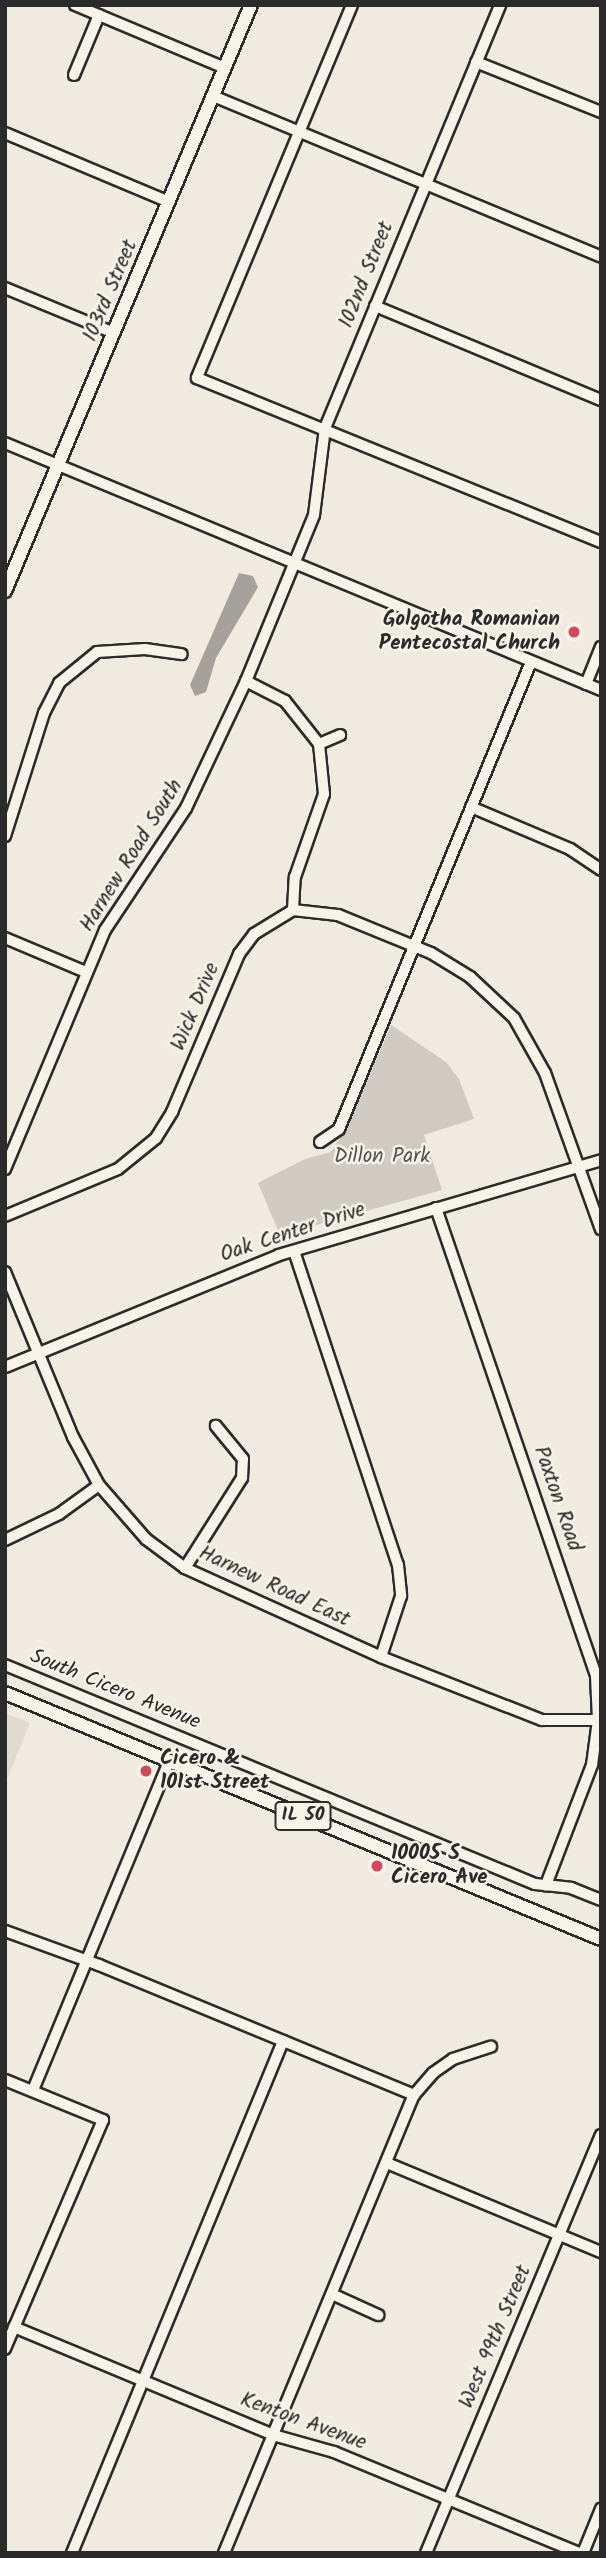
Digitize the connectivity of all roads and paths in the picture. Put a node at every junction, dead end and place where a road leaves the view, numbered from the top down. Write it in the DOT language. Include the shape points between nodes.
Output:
graph roads {
  1 [pos="75,5"];
  2 [pos="251,5"];
  3 [pos="352,5"];
  4 [pos="500,5"];
  5 [pos="99,15"];
  6 [pos="476,62"];
  7 [pos="225,68"];
  8 [pos="74,75"];
  9 [pos="213,96"];
  10 [pos="601,112"];
  11 [pos="298,131"];
  12 [pos="5,133"];
  13 [pos="425,184"];
  14 [pos="169,202"];
  15 [pos="601,257"];
  16 [pos="5,288"];
  17 [pos="375,306"];
  18 [pos="114,333"];
  19 [pos="601,400"];
  20 [pos="326,428"];
  21 [pos="5,443"];
  22 [pos="59,465"];
  23 [pos="601,542"];
  24 [pos="293,566"];
  25 [pos="5,591"];
  26 [pos="601,647"];
  27 [pos="182,654"];
  28 [pos="531,662"];
  29 [pos="246,681"];
  30 [pos="586,684"];
  31 [pos="601,690"];
  32 [pos="340,735"];
  33 [pos="319,744"];
  34 [pos="471,807"];
  35 [pos="5,836"];
  36 [pos="601,870"];
  37 [pos="293,910"];
  38 [pos="5,938"];
  39 [pos="414,945"];
  40 [pos="86,972"];
  41 [pos="320,1142"];
  42 [pos="601,1160"];
  43 [pos="579,1166"];
  44 [pos="5,1169"];
  45 [pos="436,1208"];
  46 [pos="5,1216"];
  47 [pos="601,1229"];
  48 [pos="294,1251"];
  49 [pos="5,1272"];
  50 [pos="38,1352"];
  51 [pos="5,1367"];
  52 [pos="216,1426"];
  53 [pos="99,1485"];
  54 [pos="5,1540"];
  55 [pos="185,1568"];
  56 [pos="381,1657"];
  57 [pos="5,1665"];
  58 [pos="5,1693"];
  59 [pos="598,1720"];
  60 [pos="169,1761"];
  61 [pos="546,1885"];
  62 [pos="601,1900"];
  63 [pos="5,1931"];
  64 [pos="601,1940"];
  65 [pos="86,1962"];
  66 [pos="283,2041"];
  67 [pos="491,2047"];
  68 [pos="5,2080"];
  69 [pos="33,2090"];
  70 [pos="414,2095"];
  71 [pos="601,2135"];
  72 [pos="387,2163"];
  73 [pos="560,2235"];
  74 [pos="601,2252"];
  75 [pos="332,2294"];
  76 [pos="378,2315"];
  77 [pos="14,2327"];
  78 [pos="5,2349"];
  79 [pos="144,2380"];
  80 [pos="273,2435"];
  81 [pos="447,2499"];
  82 [pos="601,2509"];
  83 [pos="72,2553"];
  84 [pos="225,2553"];
  85 [pos="426,2553"];
  86 [pos="581,2553"];
  1 -- 5 [label="street"];
  2 -- 7 [label="main road, 103rd Street"];
  3 -- 11 [label="street"];
  4 -- 6 [label="street, 102nd Street"];
  5 -- 7 [label="street"];
  5 -- 8 [label="street"];
  6 -- 10 [label="street"];
  6 -- 13 [label="street, 102nd Street"];
  7 -- 9 [label="main road, 103rd Street"];
  9 -- 11 [label="street"];
  9 -- 14 [label="main road, 103rd Street"];
  11 -- 13 [label="street"];
  11 -- 20 [label="street" via="197,378"];
  12 -- 14 [label="street"];
  13 -- 15 [label="street"];
  13 -- 17 [label="street, 102nd Street"];
  14 -- 18 [label="main road, 103rd Street"];
  16 -- 18 [label="street"];
  17 -- 19 [label="street"];
  17 -- 20 [label="street, 102nd Street"];
  18 -- 22 [label="main road, 103rd Street"];
  20 -- 23 [label="street"];
  20 -- 24 [label="street, 102nd Street" via="314,515"];
  21 -- 22 [label="street"];
  22 -- 24 [label="street"];
  22 -- 25 [label="main road, 103rd Street"];
  24 -- 28 [label="street"];
  24 -- 29 [label="street, Harnew Road South"];
  26 -- 30 [label="street"];
  27 -- 35 [label="street" via="145,649 97,652 59,683 44,713"];
  28 -- 30 [label="street"];
  28 -- 34 [label="street"];
  29 -- 33 [label="street" via="285,701"];
  29 -- 40 [label="street, Harnew Road South" via="209,768 105,930"];
  30 -- 31 [label="street"];
  32 -- 33 [label="street"];
  33 -- 37 [label="street" via="324,794 295,877"];
  34 -- 36 [label="street" via="570,849"];
  34 -- 39 [label="street"];
  37 -- 39 [label="street" via="338,915"];
  37 -- 46 [label="street, Wick Drive" via="254,934 239,954 172,1112 156,1138 118,1169"];
  38 -- 40 [label="street"];
  39 -- 41 [label="street" via="339,1129"];
  39 -- 43 [label="street" via="470,977 514,1018 545,1073"];
  40 -- 44 [label="street, Harnew Road South"];
  42 -- 43 [label="street, Oak Center Drive"];
  43 -- 45 [label="street, Oak Center Drive"];
  43 -- 47 [label="street"];
  45 -- 48 [label="street, Oak Center Drive"];
  45 -- 59 [label="street, Paxton Road" via="583,1632 596,1676"];
  48 -- 50 [label="street, Oak Center Drive"];
  48 -- 56 [label="street" via="398,1565 401,1596"];
  49 -- 50 [label="street"];
  50 -- 51 [label="street, Oak Center Drive"];
  50 -- 53 [label="street, Harnew Road East"];
  52 -- 55 [label="street" via="243,1459 242,1478"];
  53 -- 54 [label="street" via="59,1514"];
  53 -- 55 [label="street, Harnew Road East" via="146,1539"];
  55 -- 56 [label="street, Harnew Road East"];
  56 -- 59 [label="street, Harnew Road East" via="542,1720"];
  57 -- 61 [label="street, South Cicero Avenue"];
  58 -- 60 [label="main road, IL 50"];
  59 -- 61 [label="street, Paxton Road" via="592,1765"];
  60 -- 64 [label="main road, IL 50"];
  60 -- 65 [label="street"];
  61 -- 62 [label="street, South Cicero Avenue"];
  63 -- 65 [label="street"];
  65 -- 66 [label="street"];
  65 -- 69 [label="street"];
  66 -- 70 [label="street"];
  66 -- 79 [label="street"];
  67 -- 70 [label="street" via="453,2059"];
  68 -- 69 [label="street"];
  69 -- 77 [label="street" via="103,2120"];
  70 -- 72 [label="street"];
  71 -- 73 [label="street, West 99th Street"];
  72 -- 73 [label="street"];
  72 -- 75 [label="street"];
  73 -- 74 [label="street"];
  73 -- 81 [label="street, West 99th Street"];
  75 -- 76 [label="street"];
  75 -- 80 [label="street"];
  77 -- 78 [label="street"];
  77 -- 79 [label="street, Kenton Avenue"];
  79 -- 80 [label="street, Kenton Avenue"];
  79 -- 83 [label="street"];
  80 -- 81 [label="street, Kenton Avenue" via="334,2452"];
  80 -- 84 [label="street"];
  81 -- 85 [label="street, West 99th Street"];
  81 -- 86 [label="street, Kenton Avenue"];
  82 -- 86 [label="street"];
}
